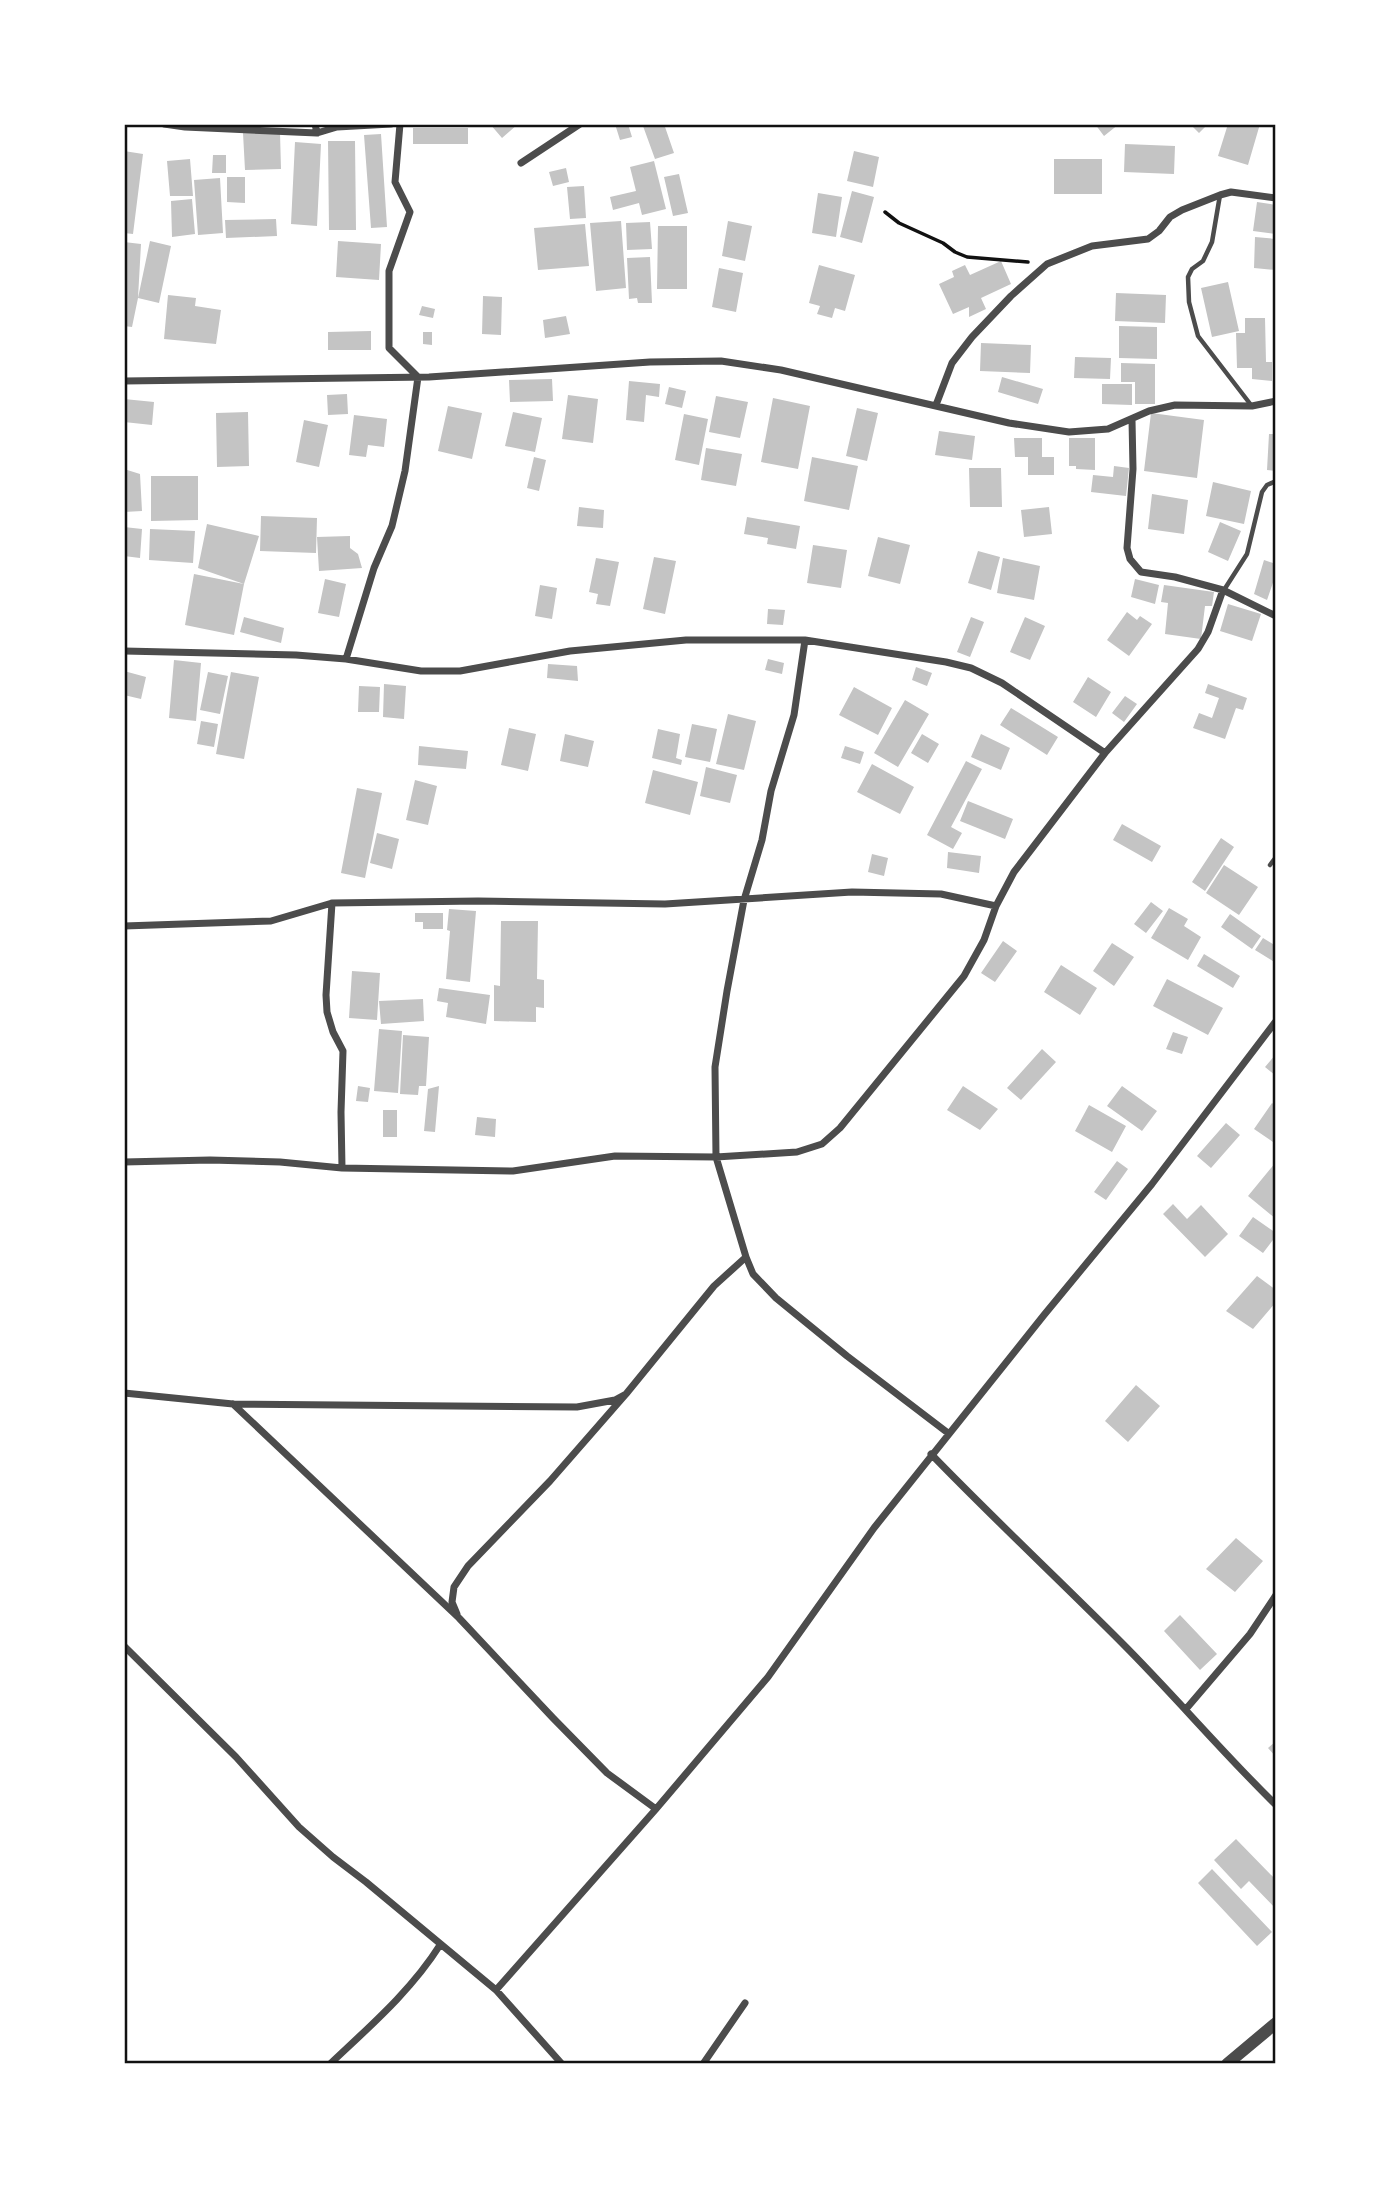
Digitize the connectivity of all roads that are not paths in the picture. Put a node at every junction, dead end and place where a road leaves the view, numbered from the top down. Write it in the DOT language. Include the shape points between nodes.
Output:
graph roads {
  1 [pos="164,124"];
  2 [pos="315,124"];
  3 [pos="391,124"];
  4 [pos="400,124"];
  5 [pos="580,124"];
  6 [pos="317,133"];
  7 [pos="521,163"];
  8 [pos="1220,195"];
  9 [pos="1276,198"];
  10 [pos="418,377"];
  11 [pos="124,381"];
  12 [pos="1276,401"];
  13 [pos="936,405"];
  14 [pos="1252,406"];
  15 [pos="1132,420"];
  16 [pos="1276,481"];
  17 [pos="1223,590"];
  18 [pos="1276,617"];
  19 [pos="805,640"];
  20 [pos="124,651"];
  21 [pos="346,659"];
  22 [pos="1105,753"];
  23 [pos="1276,857"];
  24 [pos="1270,866"];
  25 [pos="744,900"];
  26 [pos="332,903"];
  27 [pos="996,906"];
  28 [pos="124,926"];
  29 [pos="1276,1021"];
  30 [pos="716,1157"];
  31 [pos="124,1163"];
  32 [pos="342,1168"];
  33 [pos="746,1257"];
  34 [pos="124,1393"];
  35 [pos="626,1394"];
  36 [pos="233,1404"];
  37 [pos="948,1433"];
  38 [pos="931,1454"];
  39 [pos="1276,1595"];
  40 [pos="459,1618"];
  41 [pos="124,1646"];
  42 [pos="1186,1709"];
  43 [pos="1276,1805"];
  44 [pos="656,1809"];
  45 [pos="440,1945"];
  46 [pos="496,1990"];
  47 [pos="745,2003"];
  48 [pos="1276,2023"];
  49 [pos="330,2064"];
  50 [pos="562,2064"];
  51 [pos="703,2064"];
  52 [pos="1227,2064"];
  1 -- 6 [label="street"];
  2 -- 6 [label="street"];
  3 -- 6 [label="street" via="337,127"];
  4 -- 10 [label="street" via="395,182 410,212 389,271 389,348"];
  5 -- 7 [label="street"];
  8 -- 9 [label="street" via="1231,192"];
  8 -- 13 [label="street" via="1170,217 1148,239 1091,246 1047,264 1011,296 952,363"];
  8 -- 14 [label="lane" via="1212,242 1188,277 1189,302 1198,336"];
  10 -- 11 [label="street"];
  10 -- 13 [label="street" via="721,361"];
  10 -- 21 [label="street" via="392,526"];
  12 -- 14 [label="street"];
  13 -- 15 [label="street" via="1009,424 1069,432 1108,429"];
  14 -- 15 [label="street" via="1175,405"];
  15 -- 17 [label="street" via="1130,559 1141,572"];
  16 -- 17 [label="lane" via="1262,492 1247,555"];
  17 -- 18 [label="street"];
  17 -- 22 [label="street" via="1198,649"];
  19 -- 21 [label="street" via="673,642 570,651 460,670 421,671"];
  19 -- 22 [label="street" via="971,668"];
  19 -- 25 [label="street" via="794,716"];
  20 -- 21 [label="street"];
  22 -- 27 [label="street" via="1014,872"];
  23 -- 24 [label="lane"];
  25 -- 26 [label="street"];
  25 -- 27 [label="street" via="903,893 941,894"];
  25 -- 30 [label="street" via="715,1067"];
  26 -- 28 [label="street" via="271,921"];
  26 -- 32 [label="street" via="326,995 333,1032 344,1051"];
  27 -- 30 [label="street" via="964,976 840,1128 822,1144 797,1152"];
  29 -- 37 [label="street" via="1152,1184"];
  30 -- 32 [label="street" via="615,1156 513,1171"];
  30 -- 33 [label="street"];
  31 -- 32 [label="street" via="210,1160"];
  33 -- 35 [label="street" via="715,1286"];
  33 -- 37 [label="street" via="753,1274 776,1298"];
  34 -- 36 [label="street"];
  35 -- 36 [label="street" via="578,1407"];
  35 -- 40 [label="street" via="468,1566 454,1587 452,1602"];
  36 -- 40 [label="street"];
  37 -- 38 [label="street"];
  38 -- 42 [label="street"];
  38 -- 44 [label="street" via="768,1677"];
  39 -- 42 [label="street" via="1250,1634"];
  40 -- 44 [label="street" via="607,1773"];
  41 -- 45 [label="street" via="299,1827"];
  42 -- 43 [label="street"];
  44 -- 46 [label="street"];
  45 -- 46 [label="street"];
  45 -- 49 [label="street" via="387,2010"];
  46 -- 50 [label="street"];
  47 -- 51 [label="street"];
  48 -- 52 [label="street"];
}
